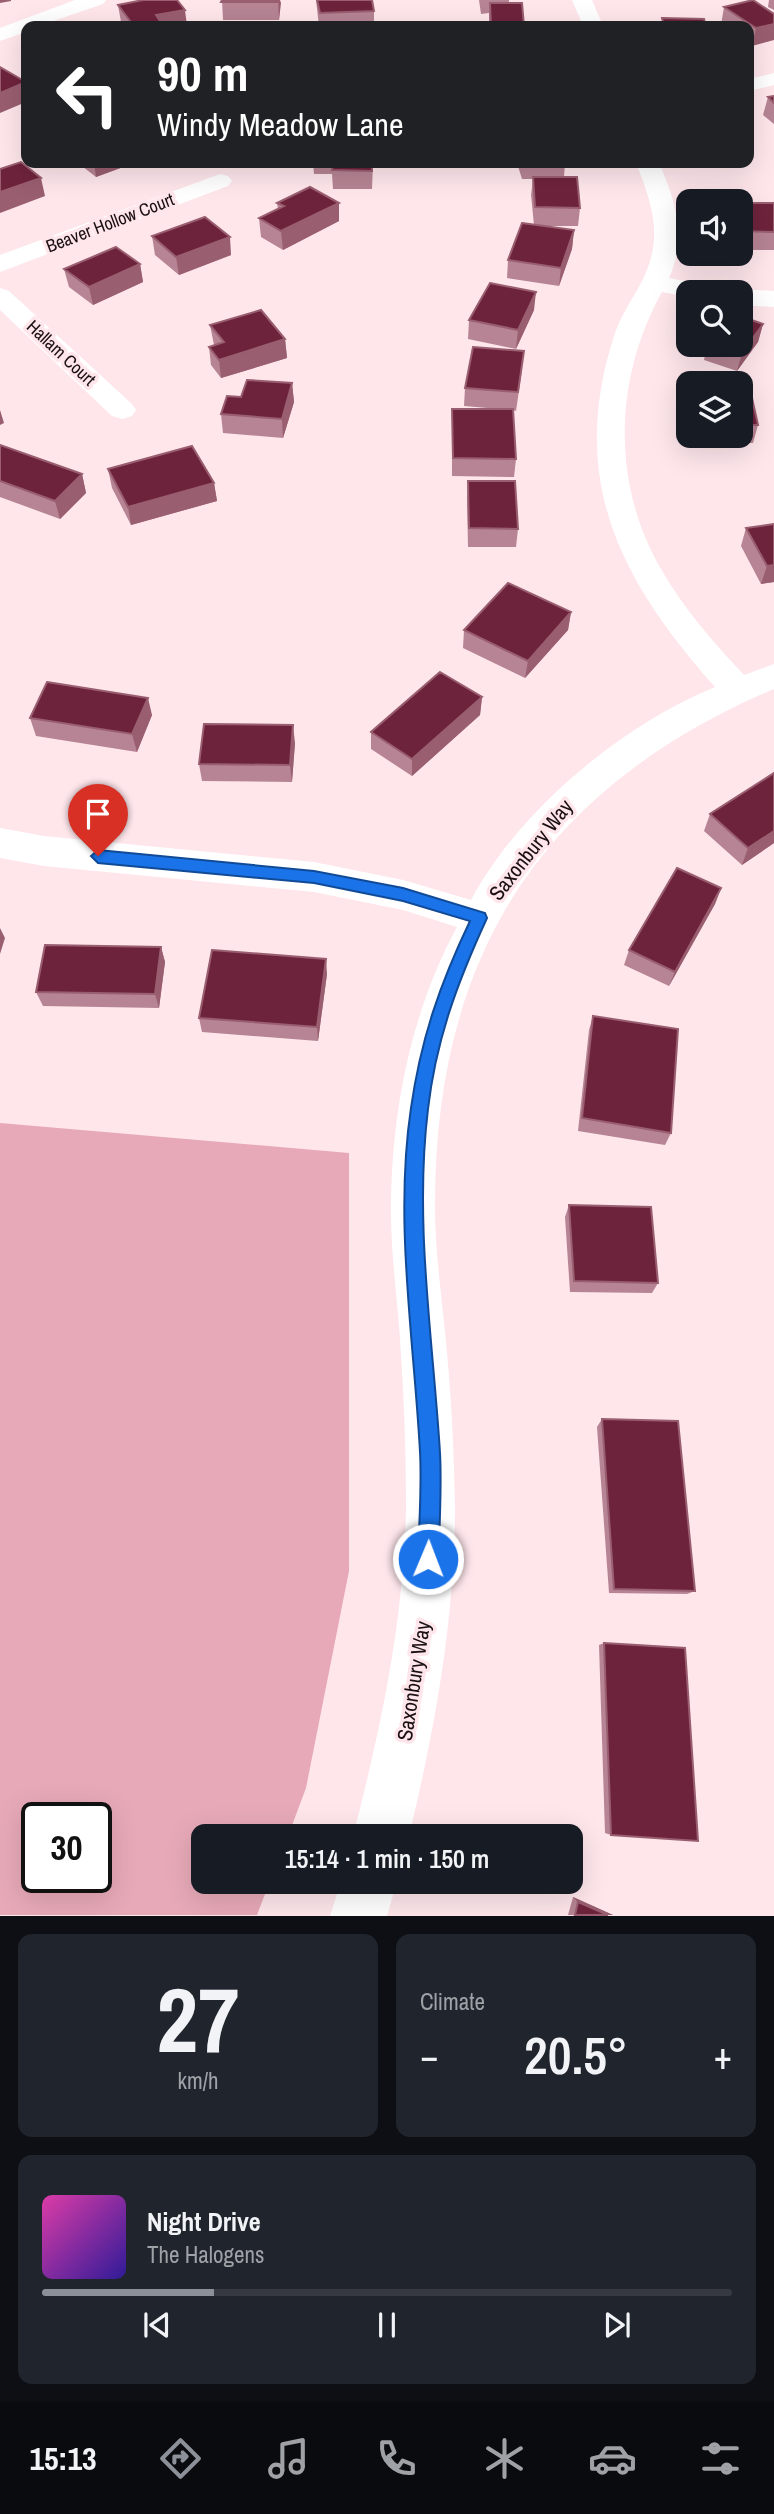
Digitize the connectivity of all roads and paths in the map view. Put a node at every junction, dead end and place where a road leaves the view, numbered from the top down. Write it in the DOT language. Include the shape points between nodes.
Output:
graph roads {
  1 [pos="96,0"];
  2 [pos="582,0"];
  3 [pos="34,21"];
  4 [pos="591,21"];
  5 [pos="21,26"];
  6 [pos="0,35"];
  7 [pos="774,79"];
  8 [pos="754,84"];
  9 [pos="650,168"];
  10 [pos="220,181"];
  11 [pos="0,264"];
  12 [pos="653,283"];
  13 [pos="676,287"];
  14 [pos="0,296"];
  15 [pos="753,298"];
  16 [pos="774,299"];
  17 [pos="122,410"];
  18 [pos="755,683"];
  19 [pos="0,842"];
  20 [pos="479,918"];
  21 [pos="384,1824"];
  22 [pos="365,1894"];
  23 [pos="358,1916"];
  1 -- 3 [label="street"];
  2 -- 4 [label="street"];
  5 -- 6 [label="street"];
  7 -- 8 [label="street"];
  9 -- 12 [label="street" via="667,214 666,255"];
  10 -- 11 [label="street, Beaver Hollow Court"];
  12 -- 13 [label="street"];
  12 -- 18 [label="street" via="630,329 613,380 608,429 612,482 623,522 645,571 677,621"];
  14 -- 17 [label="street, Hallam Court"];
  15 -- 16 [label="street"];
  18 -- 20 [label="street, Saxonbury Way" via="700,706 639,742 584,786 550,819"];
  19 -- 20 [label="street" via="44,852 314,877 403,895"];
  20 -- 21 [label="street, Saxonbury Way" via="450,979 437,1020 419,1108 413,1205 430,1456 428,1584 402,1752"];
  22 -- 23 [label="street"];
}
